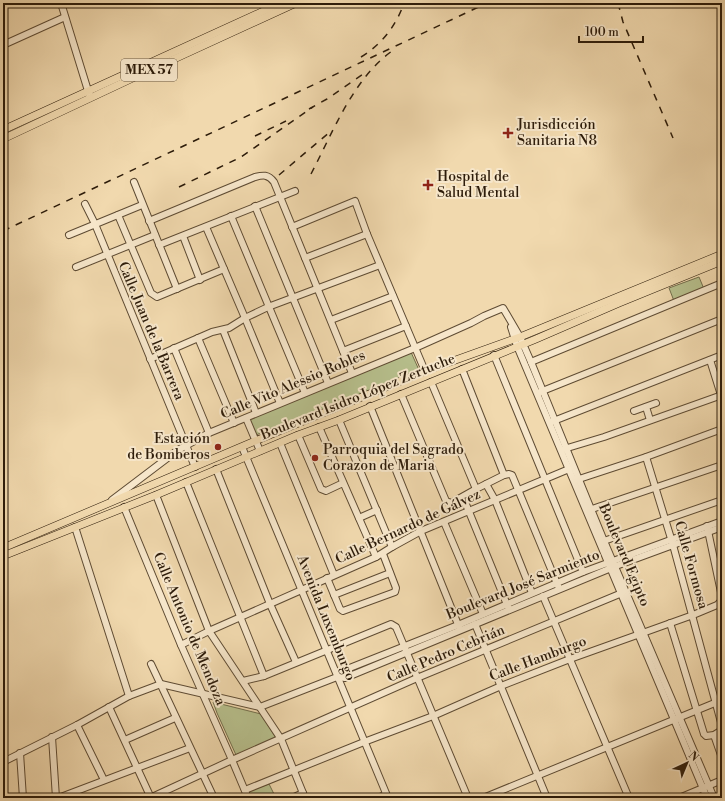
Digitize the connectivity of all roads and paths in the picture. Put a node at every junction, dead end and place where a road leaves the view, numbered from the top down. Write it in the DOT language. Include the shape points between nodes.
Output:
graph roads {
  1 [pos="9,3"];
  2 [pos="61,3"];
  3 [pos="281,3"];
  4 [pos="296,3"];
  5 [pos="3,6"];
  6 [pos="65,17"];
  7 [pos="3,45"];
  8 [pos="178,54"];
  9 [pos="89,94"];
  10 [pos="60,108"];
  11 [pos="3,130"];
  12 [pos="3,139"];
  13 [pos="134,182"];
  14 [pos="295,191"];
  15 [pos="279,197"];
  16 [pos="85,204"];
  17 [pos="142,205"];
  18 [pos="255,206"];
  19 [pos="118,215"];
  20 [pos="231,216"];
  21 [pos="149,221"];
  22 [pos="95,224"];
  23 [pos="206,226"];
  24 [pos="292,227"];
  25 [pos="366,234"];
  26 [pos="69,235"];
  27 [pos="155,235"];
  28 [pos="183,236"];
  29 [pos="132,245"];
  30 [pos="160,245"];
  31 [pos="722,254"];
  32 [pos="107,255"];
  33 [pos="305,258"];
  34 [pos="722,261"];
  35 [pos="380,264"];
  36 [pos="76,267"];
  37 [pos="224,269"];
  38 [pos="200,280"];
  39 [pos="722,283"];
  40 [pos="317,288"];
  41 [pos="177,290"];
  42 [pos="393,296"];
  43 [pos="292,298"];
  44 [pos="268,307"];
  45 [pos="503,308"];
  46 [pos="245,318"];
  47 [pos="722,319"];
  48 [pos="331,320"];
  49 [pos="406,326"];
  50 [pos="222,330"];
  51 [pos="198,338"];
  52 [pos="519,341"];
  53 [pos="174,348"];
  54 [pos="415,348"];
  55 [pos="343,351"];
  56 [pos="494,355"];
  57 [pos="722,355"];
  58 [pos="150,359"];
  59 [pos="710,360"];
  60 [pos="531,362"];
  61 [pos="462,369"];
  62 [pos="425,371"];
  63 [pos="352,373"];
  64 [pos="430,382"];
  65 [pos="328,383"];
  66 [pos="540,392"];
  67 [pos="305,393"];
  68 [pos="401,394"];
  69 [pos="722,395"];
  70 [pos="280,403"];
  71 [pos="656,403"];
  72 [pos="370,406"];
  73 [pos="646,407"];
  74 [pos="634,411"];
  75 [pos="256,413"];
  76 [pos="246,418"];
  77 [pos="339,420"];
  78 [pos="650,420"];
  79 [pos="552,421"];
  80 [pos="234,423"];
  81 [pos="319,427"];
  82 [pos="722,431"];
  83 [pos="209,433"];
  84 [pos="298,435"];
  85 [pos="255,441"];
  86 [pos="280,443"];
  87 [pos="186,445"];
  88 [pos="242,447"];
  89 [pos="564,449"];
  90 [pos="260,451"];
  91 [pos="247,456"];
  92 [pos="646,457"];
  93 [pos="722,465"];
  94 [pos="195,467"];
  95 [pos="216,469"];
  96 [pos="569,469"];
  97 [pos="506,475"];
  98 [pos="544,480"];
  99 [pos="576,480"];
  100 [pos="186,482"];
  101 [pos="343,483"];
  102 [pos="486,484"];
  103 [pos="655,488"];
  104 [pos="476,489"];
  105 [pos="519,490"];
  106 [pos="156,494"];
  107 [pos="463,496"];
  108 [pos="495,500"];
  109 [pos="722,500"];
  110 [pos="104,506"];
  111 [pos="124,507"];
  112 [pos="377,510"];
  113 [pos="590,510"];
  114 [pos="469,511"];
  115 [pos="358,518"];
  116 [pos="665,520"];
  117 [pos="722,521"];
  118 [pos="444,522"];
  119 [pos="75,527"];
  120 [pos="722,527"];
  121 [pos="708,529"];
  122 [pos="421,531"];
  123 [pos="602,541"];
  124 [pos="672,542"];
  125 [pos="392,547"];
  126 [pos="3,548"];
  127 [pos="383,554"];
  128 [pos="3,556"];
  129 [pos="376,557"];
  130 [pos="612,564"];
  131 [pos="583,572"];
  132 [pos="390,573"];
  133 [pos="334,575"];
  134 [pos="327,578"];
  135 [pos="557,583"];
  136 [pos="303,590"];
  137 [pos="559,590"];
  138 [pos="532,593"];
  139 [pos="622,593"];
  140 [pos="334,594"];
  141 [pos="543,596"];
  142 [pos="270,604"];
  143 [pos="508,607"];
  144 [pos="483,614"];
  145 [pos="692,615"];
  146 [pos="240,618"];
  147 [pos="554,622"];
  148 [pos="670,623"];
  149 [pos="475,624"];
  150 [pos="459,628"];
  151 [pos="209,631"];
  152 [pos="641,633"];
  153 [pos="181,645"];
  154 [pos="405,649"];
  155 [pos="485,650"];
  156 [pos="327,651"];
  157 [pos="570,659"];
  158 [pos="296,662"];
  159 [pos="151,664"];
  160 [pos="264,676"];
  161 [pos="337,677"];
  162 [pos="417,678"];
  163 [pos="244,681"];
  164 [pos="161,684"];
  165 [pos="501,686"];
  166 [pos="202,693"];
  167 [pos="129,696"];
  168 [pos="719,701"];
  169 [pos="109,707"];
  170 [pos="260,707"];
  171 [pos="350,707"];
  172 [pos="697,710"];
  173 [pos="433,716"];
  174 [pos="175,718"];
  175 [pos="677,718"];
  176 [pos="77,725"];
  177 [pos="722,726"];
  178 [pos="722,730"];
  179 [pos="714,735"];
  180 [pos="52,738"];
  181 [pos="281,739"];
  182 [pos="125,740"];
  183 [pos="364,742"];
  184 [pos="608,747"];
  185 [pos="190,748"];
  186 [pos="20,753"];
  187 [pos="722,758"];
  188 [pos="232,760"];
  189 [pos="3,762"];
  190 [pos="138,769"];
  191 [pos="294,770"];
  192 [pos="202,774"];
  193 [pos="539,776"];
  194 [pos="104,780"];
  195 [pos="722,780"];
  196 [pos="706,787"];
  197 [pos="244,790"];
  198 [pos="3,793"];
  199 [pos="304,796"];
  200 [pos="387,796"];
  201 [pos="4,798"];
  202 [pos="23,798"];
  203 [pos="57,798"];
  204 [pos="151,798"];
  205 [pos="214,798"];
  206 [pos="248,798"];
  207 [pos="292,798"];
  208 [pos="378,798"];
  209 [pos="468,798"];
  210 [pos="483,798"];
  211 [pos="547,798"];
  212 [pos="629,798"];
  213 [pos="679,798"];
  214 [pos="707,798"];
  215 [pos="714,798"];
  1 -- 5 [label="street"];
  2 -- 6 [label="street"];
  3 -- 8 [label="main road, MEX 57"];
  4 -- 8 [label="main road, MEX 57"];
  6 -- 7 [label="street"];
  6 -- 9 [label="street"];
  8 -- 9 [label="main road, MEX 57"];
  9 -- 10 [label="main road, MEX 57"];
  10 -- 11 [label="main road, MEX 57"];
  10 -- 12 [label="main road, MEX 57"];
  13 -- 17 [label="street"];
  14 -- 15 [label="street"];
  15 -- 18 [label="street"];
  15 -- 21 [label="street" via="274,182 268,176 262,175"];
  15 -- 24 [label="street"];
  16 -- 22 [label="street, Calle Juan de la Barrera"];
  17 -- 19 [label="street"];
  17 -- 21 [label="street"];
  18 -- 20 [label="street"];
  18 -- 43 [label="street"];
  19 -- 22 [label="street"];
  19 -- 29 [label="street"];
  20 -- 23 [label="street"];
  20 -- 44 [label="street"];
  21 -- 27 [label="street"];
  22 -- 26 [label="street"];
  22 -- 32 [label="street, Calle Juan de la Barrera"];
  23 -- 28 [label="street"];
  23 -- 37 [label="street"];
  24 -- 25 [label="street" via="355,201"];
  24 -- 33 [label="street"];
  25 -- 33 [label="street"];
  25 -- 35 [label="street"];
  27 -- 29 [label="street"];
  27 -- 30 [label="street"];
  28 -- 30 [label="street"];
  28 -- 38 [label="street"];
  29 -- 32 [label="street"];
  29 -- 41 [label="street" via="151,293 157,297"];
  30 -- 41 [label="street"];
  31 -- 52 [label="main road, Boulevard Isidro López Zertuche"];
  32 -- 36 [label="street"];
  32 -- 58 [label="street, Calle Juan de la Barrera"];
  33 -- 40 [label="street"];
  34 -- 52 [label="main road, Boulevard Isidro López Zertuche"];
  35 -- 40 [label="street"];
  35 -- 42 [label="street"];
  37 -- 38 [label="street"];
  37 -- 46 [label="street"];
  38 -- 41 [label="street"];
  39 -- 60 [label="street"];
  40 -- 43 [label="street"];
  40 -- 48 [label="street"];
  42 -- 48 [label="street"];
  42 -- 49 [label="street"];
  43 -- 44 [label="street"];
  43 -- 65 [label="street"];
  44 -- 46 [label="street"];
  44 -- 67 [label="street"];
  45 -- 52 [label="street, Boulevard Egipto"];
  45 -- 54 [label="street, Calle Vito Alessio Robles"];
  46 -- 50 [label="street"];
  46 -- 70 [label="street"];
  47 -- 66 [label="street"];
  48 -- 55 [label="street"];
  49 -- 54 [label="street"];
  49 -- 55 [label="street"];
  50 -- 51 [label="street"];
  50 -- 75 [label="street"];
  51 -- 53 [label="street"];
  51 -- 80 [label="street"];
  52 -- 56 [label="main road, Boulevard Isidro López Zertuche"];
  52 -- 60 [label="street, Boulevard Egipto"];
  52 -- 62 [label="main road, Boulevard Isidro López Zertuche"];
  52 -- 66 [label="street, Boulevard Egipto"];
  53 -- 58 [label="street"];
  53 -- 83 [label="street"];
  54 -- 62 [label="street"];
  54 -- 63 [label="street, Calle Vito Alessio Robles"];
  55 -- 63 [label="street"];
  56 -- 61 [label="main road, Boulevard Isidro López Zertuche"];
  56 -- 98 [label="street"];
  57 -- 59 [label="street"];
  58 -- 87 [label="street, Calle Juan de la Barrera"];
  59 -- 69 [label="street"];
  59 -- 79 [label="street"];
  60 -- 66 [label="street, Boulevard Egipto"];
  61 -- 64 [label="main road, Boulevard Isidro López Zertuche"];
  61 -- 97 [label="street"];
  62 -- 85 [label="main road, Boulevard Isidro López Zertuche"];
  63 -- 65 [label="street, Calle Vito Alessio Robles"];
  64 -- 68 [label="main road, Boulevard Isidro López Zertuche"];
  64 -- 104 [label="street"];
  65 -- 67 [label="street, Calle Vito Alessio Robles"];
  66 -- 79 [label="street, Boulevard Egipto"];
  67 -- 70 [label="street, Calle Vito Alessio Robles"];
  68 -- 72 [label="main road, Boulevard Isidro López Zertuche"];
  68 -- 107 [label="street" via="446,501 451,503"];
  69 -- 78 [label="street"];
  70 -- 75 [label="street, Calle Vito Alessio Robles"];
  71 -- 73 [label="street"];
  72 -- 77 [label="main road, Boulevard Isidro López Zertuche"];
  72 -- 122 [label="street"];
  73 -- 74 [label="street"];
  73 -- 78 [label="street"];
  75 -- 76 [label="street, Calle Vito Alessio Robles"];
  76 -- 80 [label="street, Calle Vito Alessio Robles"];
  76 -- 85 [label="street"];
  77 -- 81 [label="main road, Boulevard Isidro López Zertuche"];
  77 -- 112 [label="street"];
  78 -- 89 [label="street"];
  79 -- 89 [label="street, Boulevard Egipto"];
  80 -- 83 [label="street, Calle Vito Alessio Robles"];
  81 -- 84 [label="main road, Boulevard Isidro López Zertuche"];
  81 -- 101 [label="street"];
  82 -- 92 [label="street"];
  83 -- 87 [label="street, Calle Vito Alessio Robles"];
  84 -- 86 [label="main road, Boulevard Isidro López Zertuche"];
  84 -- 101 [label="street" via="321,489 326,491"];
  85 -- 88 [label="main road, Boulevard Isidro López Zertuche"];
  85 -- 90 [label="street"];
  86 -- 90 [label="main road, Boulevard Isidro López Zertuche"];
  86 -- 133 [label="street"];
  87 -- 94 [label="street, Calle Juan de la Barrera"];
  87 -- 110 [label="street, Calle Vito Alessio Robles"];
  88 -- 91 [label="street, Avenida Luxemburgo"];
  88 -- 94 [label="main road, Boulevard Isidro López Zertuche"];
  89 -- 96 [label="street, Boulevard Egipto"];
  89 -- 99 [label="street, Boulevard Egipto"];
  90 -- 91 [label="main road, Boulevard Isidro López Zertuche"];
  91 -- 95 [label="main road, Boulevard Isidro López Zertuche"];
  91 -- 136 [label="street, Avenida Luxemburgo"];
  92 -- 99 [label="street"];
  92 -- 103 [label="street, Calle Formosa"];
  93 -- 103 [label="street"];
  94 -- 110 [label="main road, Boulevard Isidro López Zertuche"];
  95 -- 100 [label="main road, Boulevard Isidro López Zertuche"];
  95 -- 142 [label="street"];
  96 -- 98 [label="street, Calle Bernardo de Gálvez"];
  96 -- 99 [label="street, Boulevard Egipto"];
  97 -- 102 [label="street"];
  97 -- 105 [label="street" via="512,475"];
  98 -- 105 [label="street, Calle Bernardo de Gálvez"];
  98 -- 131 [label="street"];
  99 -- 113 [label="street, Boulevard Egipto"];
  100 -- 106 [label="main road, Boulevard Isidro López Zertuche"];
  100 -- 146 [label="street"];
  101 -- 115 [label="street"];
  102 -- 104 [label="street"];
  102 -- 108 [label="street"];
  103 -- 113 [label="street"];
  103 -- 116 [label="street, Calle Formosa"];
  104 -- 107 [label="street"];
  105 -- 108 [label="street, Calle Bernardo de Gálvez"];
  105 -- 135 [label="street"];
  106 -- 111 [label="main road, Boulevard Isidro López Zertuche"];
  106 -- 151 [label="street"];
  107 -- 114 [label="street"];
  108 -- 114 [label="street, Calle Bernardo de Gálvez"];
  108 -- 138 [label="street"];
  109 -- 116 [label="street"];
  110 -- 126 [label="main road, Boulevard Isidro López Zertuche"];
  111 -- 119 [label="main road, Boulevard Isidro López Zertuche"];
  111 -- 153 [label="street, Calle Antonio de Mendoza"];
  112 -- 115 [label="street"];
  112 -- 125 [label="street"];
  113 -- 123 [label="street, Boulevard Egipto"];
  114 -- 118 [label="street, Calle Bernardo de Gálvez"];
  114 -- 143 [label="street"];
  115 -- 129 [label="street"];
  116 -- 123 [label="street"];
  116 -- 124 [label="street, Calle Formosa"];
  117 -- 121 [label="street, Boulevard José Sarmiento"];
  118 -- 122 [label="street, Calle Bernardo de Gálvez"];
  118 -- 144 [label="street"];
  119 -- 128 [label="main road, Boulevard Isidro López Zertuche"];
  119 -- 167 [label="street"];
  120 -- 121 [label="street, Boulevard José Sarmiento"];
  121 -- 124 [label="street, Boulevard José Sarmiento"];
  121 -- 145 [label="street, Calle Hamburgo" via="722,600 717,605"];
  122 -- 125 [label="street, Calle Bernardo de Gálvez"];
  122 -- 150 [label="street"];
  123 -- 130 [label="street, Boulevard Egipto"];
  124 -- 130 [label="street, Boulevard José Sarmiento"];
  124 -- 145 [label="street, Calle Formosa"];
  125 -- 127 [label="street, Calle Bernardo de Gálvez"];
  127 -- 129 [label="street, Calle Bernardo de Gálvez"];
  127 -- 132 [label="street"];
  129 -- 133 [label="street, Calle Bernardo de Gálvez"];
  130 -- 131 [label="street, Boulevard José Sarmiento"];
  130 -- 137 [label="street, Boulevard José Sarmiento"];
  130 -- 139 [label="street, Boulevard Egipto"];
  130 -- 152 [label="street, Boulevard Egipto" via="632,604"];
  131 -- 135 [label="street, Boulevard José Sarmiento"];
  132 -- 140 [label="street"];
  132 -- 140 [label="street" via="395,592 344,611 340,609"];
  133 -- 134 [label="street, Calle Bernardo de Gálvez"];
  134 -- 136 [label="street, Calle Bernardo de Gálvez"];
  134 -- 140 [label="street"];
  135 -- 137 [label="street"];
  135 -- 138 [label="street, Boulevard José Sarmiento"];
  136 -- 142 [label="street, Calle Bernardo de Gálvez"];
  136 -- 156 [label="street, Avenida Luxemburgo"];
  137 -- 141 [label="street, Boulevard José Sarmiento"];
  138 -- 143 [label="street, Boulevard José Sarmiento"];
  139 -- 147 [label="street, Calle Pedro Cebrián"];
  139 -- 152 [label="street, Boulevard Egipto"];
  141 -- 143 [label="street, Boulevard José Sarmiento"];
  141 -- 147 [label="street"];
  142 -- 146 [label="street, Calle Bernardo de Gálvez"];
  142 -- 158 [label="street"];
  143 -- 144 [label="street, Boulevard José Sarmiento"];
  143 -- 149 [label="street, Boulevard José Sarmiento"];
  144 -- 150 [label="street, Boulevard José Sarmiento"];
  145 -- 148 [label="street, Calle Hamburgo"];
  145 -- 168 [label="street, Calle Formosa"];
  146 -- 151 [label="street, Calle Bernardo de Gálvez"];
  146 -- 160 [label="street"];
  147 -- 155 [label="street, Calle Pedro Cebrián"];
  147 -- 157 [label="street"];
  148 -- 152 [label="street, Calle Hamburgo"];
  148 -- 172 [label="street"];
  149 -- 150 [label="street, Boulevard José Sarmiento"];
  149 -- 155 [label="street"];
  150 -- 154 [label="street, Boulevard José Sarmiento"];
  151 -- 153 [label="street, Calle Bernardo de Gálvez"];
  151 -- 163 [label="street"];
  152 -- 157 [label="street, Calle Hamburgo"];
  152 -- 175 [label="street, Boulevard Egipto"];
  153 -- 166 [label="street, Calle Antonio de Mendoza"];
  154 -- 156 [label="street" via="396,627 391,624"];
  154 -- 161 [label="street, Boulevard José Sarmiento" via="345,678"];
  154 -- 162 [label="street"];
  155 -- 162 [label="street, Calle Pedro Cebrián"];
  155 -- 165 [label="street"];
  156 -- 158 [label="street"];
  156 -- 161 [label="street, Avenida Luxemburgo"];
  157 -- 165 [label="street, Calle Hamburgo"];
  157 -- 184 [label="street"];
  158 -- 160 [label="street"];
  159 -- 164 [label="street"];
  160 -- 163 [label="street"];
  161 -- 170 [label="street, Boulevard José Sarmiento"];
  161 -- 171 [label="street, Avenida Luxemburgo"];
  162 -- 171 [label="street, Calle Pedro Cebrián"];
  162 -- 173 [label="street"];
  163 -- 170 [label="street"];
  164 -- 166 [label="street"];
  164 -- 167 [label="street"];
  164 -- 174 [label="street"];
  165 -- 173 [label="street, Calle Hamburgo"];
  165 -- 193 [label="street"];
  166 -- 170 [label="street"];
  166 -- 188 [label="street, Calle Antonio de Mendoza"];
  167 -- 169 [label="street"];
  168 -- 172 [label="street"];
  168 -- 177 [label="street, Calle Formosa"];
  169 -- 176 [label="street"];
  169 -- 182 [label="street"];
  170 -- 181 [label="street"];
  171 -- 181 [label="street, Calle Pedro Cebrián"];
  171 -- 183 [label="street, Avenida Luxemburgo"];
  172 -- 175 [label="street"];
  172 -- 179 [label="street" via="704,734"];
  173 -- 183 [label="street, Calle Hamburgo"];
  173 -- 209 [label="street"];
  174 -- 182 [label="street"];
  174 -- 185 [label="street"];
  175 -- 184 [label="street"];
  175 -- 196 [label="street, Boulevard Egipto"];
  176 -- 180 [label="street"];
  176 -- 194 [label="street"];
  178 -- 179 [label="street"];
  179 -- 187 [label="street"];
  180 -- 186 [label="street"];
  180 -- 203 [label="street"];
  181 -- 188 [label="street, Calle Pedro Cebrián"];
  181 -- 191 [label="street"];
  182 -- 190 [label="street"];
  183 -- 191 [label="street, Calle Hamburgo"];
  183 -- 200 [label="street, Avenida Luxemburgo"];
  184 -- 193 [label="street"];
  184 -- 212 [label="street"];
  185 -- 190 [label="street"];
  185 -- 192 [label="street"];
  186 -- 189 [label="street"];
  186 -- 202 [label="street"];
  188 -- 192 [label="street, Calle Pedro Cebrián"];
  188 -- 197 [label="street, Calle Antonio de Mendoza"];
  190 -- 194 [label="street"];
  190 -- 204 [label="street"];
  191 -- 197 [label="street, Calle Hamburgo"];
  191 -- 199 [label="street"];
  192 -- 204 [label="street, Calle Pedro Cebrián"];
  192 -- 205 [label="street"];
  193 -- 210 [label="street"];
  193 -- 211 [label="street"];
  194 -- 203 [label="street"];
  195 -- 196 [label="street"];
  196 -- 213 [label="street"];
  196 -- 214 [label="street, Boulevard Egipto"];
  196 -- 215 [label="street, Boulevard Egipto"];
  197 -- 206 [label="street, Calle Antonio de Mendoza"];
  198 -- 201 [label="street"];
  199 -- 207 [label="street"];
  200 -- 208 [label="street"];
}
